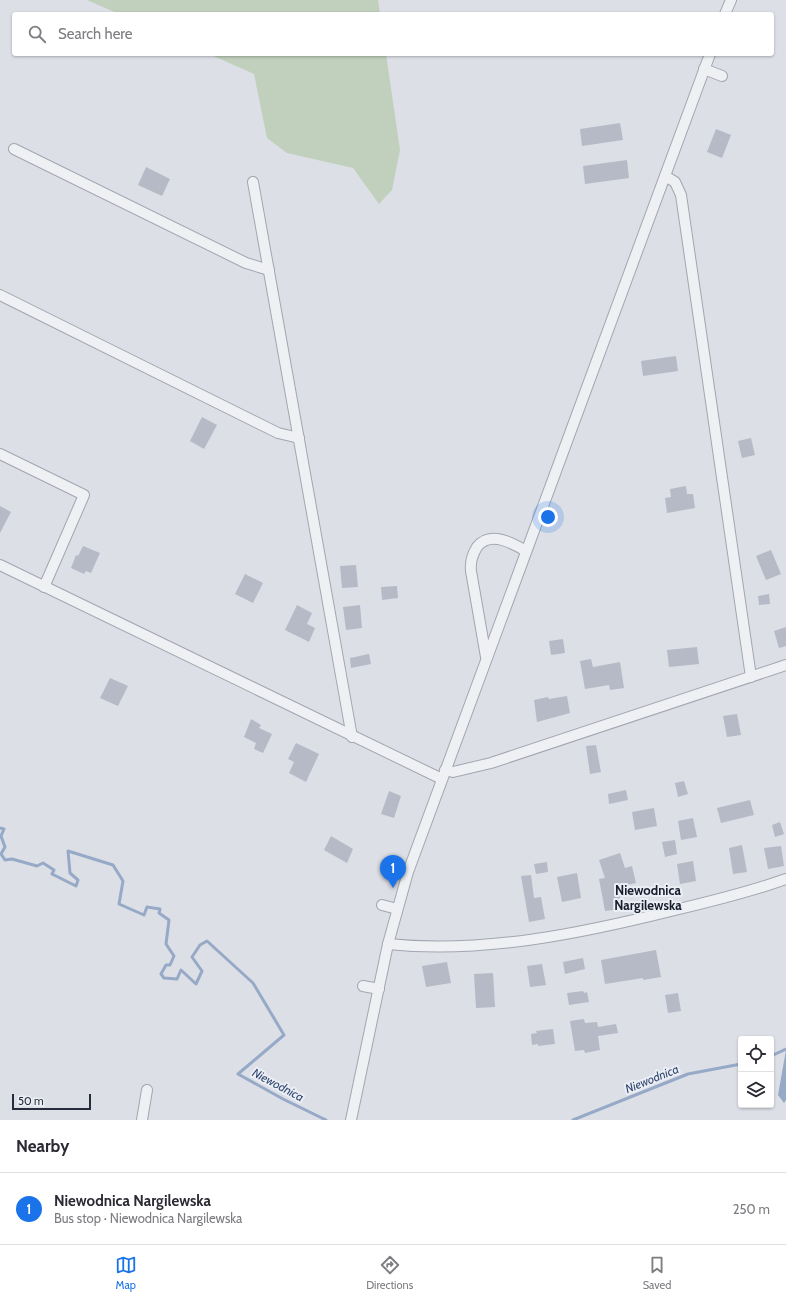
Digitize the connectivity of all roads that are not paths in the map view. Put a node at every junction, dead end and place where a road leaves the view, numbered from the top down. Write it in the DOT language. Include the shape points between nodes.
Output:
graph roads {
  1 [pos="731,0"];
  2 [pos="726,12"];
  3 [pos="709,56"];
  4 [pos="704,69"];
  5 [pos="722,76"];
  6 [pos="14,149"];
  7 [pos="665,176"];
  8 [pos="253,182"];
  9 [pos="269,270"];
  10 [pos="0,295"];
  11 [pos="299,438"];
  12 [pos="0,454"];
  13 [pos="526,551"];
  14 [pos="0,565"];
  15 [pos="44,587"];
  16 [pos="486,659"];
  17 [pos="786,665"];
  18 [pos="751,677"];
  19 [pos="352,737"];
  20 [pos="443,775"];
  21 [pos="786,879"];
  22 [pos="382,905"];
  23 [pos="397,909"];
  24 [pos="388,944"];
  25 [pos="363,986"];
  26 [pos="379,989"];
  27 [pos="147,1090"];
  28 [pos="352,1116"];
  29 [pos="142,1120"];
  1 -- 2 [label="street"];
  3 -- 4 [label="street"];
  4 -- 5 [label="street"];
  4 -- 7 [label="street"];
  6 -- 9 [label="street" via="246,263"];
  7 -- 13 [label="street"];
  7 -- 18 [label="street" via="675,182 680,195"];
  8 -- 9 [label="street"];
  9 -- 11 [label="street"];
  10 -- 11 [label="street" via="278,433"];
  11 -- 19 [label="street"];
  12 -- 15 [label="street" via="84,495"];
  13 -- 16 [label="street"];
  13 -- 16 [label="street" via="510,542 497,538 488,539 480,543 471,559"];
  14 -- 15 [label="street"];
  15 -- 19 [label="street"];
  16 -- 20 [label="street"];
  17 -- 18 [label="street"];
  18 -- 20 [label="street" via="491,763"];
  19 -- 20 [label="street"];
  20 -- 23 [label="street"];
  21 -- 24 [label="street" via="731,896 583,931 477,945"];
  22 -- 23 [label="street"];
  23 -- 24 [label="street"];
  24 -- 26 [label="street"];
  25 -- 26 [label="street"];
  26 -- 28 [label="street"];
  27 -- 29 [label="street"];
}
